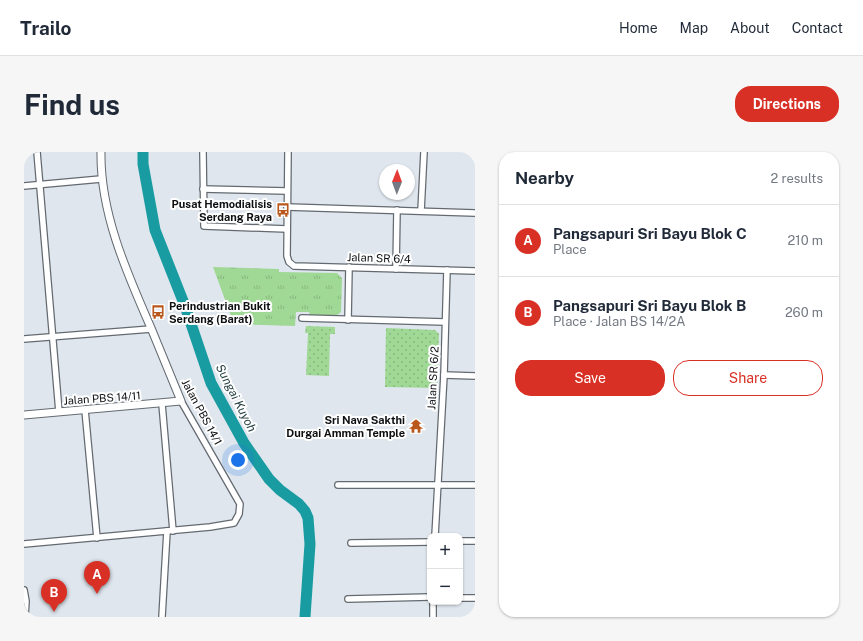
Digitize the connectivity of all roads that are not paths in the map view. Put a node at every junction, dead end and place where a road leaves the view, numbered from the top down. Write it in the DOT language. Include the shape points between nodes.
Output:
graph roads {
  1 [pos="37,152"];
  2 [pos="101,152"];
  3 [pos="202,152"];
  4 [pos="288,152"];
  5 [pos="424,152"];
  6 [pos="101,179"];
  7 [pos="40,185"];
  8 [pos="24,186"];
  9 [pos="203,189"];
  10 [pos="287,191"];
  11 [pos="288,207"];
  12 [pos="397,210"];
  13 [pos="421,211"];
  14 [pos="475,213"];
  15 [pos="287,229"];
  16 [pos="349,267"];
  17 [pos="396,269"];
  18 [pos="447,270"];
  19 [pos="475,271"];
  20 [pos="302,318"];
  21 [pos="348,320"];
  22 [pos="445,322"];
  23 [pos="151,329"];
  24 [pos="53,336"];
  25 [pos="24,339"];
  26 [pos="444,375"];
  27 [pos="475,376"];
  28 [pos="181,402"];
  29 [pos="162,404"];
  30 [pos="85,410"];
  31 [pos="59,412"];
  32 [pos="24,415"];
  33 [pos="338,485"];
  34 [pos="475,485"];
  35 [pos="437,486"];
  36 [pos="170,531"];
  37 [pos="435,533"];
  38 [pos="97,538"];
  39 [pos="463,541"];
  40 [pos="475,541"];
  41 [pos="427,542"];
  42 [pos="351,543"];
  43 [pos="24,544"];
  44 [pos="24,590"];
  45 [pos="427,597"];
  46 [pos="463,598"];
  47 [pos="475,598"];
  48 [pos="348,599"];
  49 [pos="433,605"];
  50 [pos="25,617"];
  51 [pos="162,617"];
  52 [pos="433,617"];
  1 -- 7 [label="street"];
  2 -- 6 [label="street, Jalan PBS 14/1"];
  3 -- 9 [label="street"];
  4 -- 10 [label="street"];
  5 -- 13 [label="street"];
  6 -- 7 [label="street"];
  6 -- 23 [label="street, Jalan PBS 14/1" via="122,255"];
  7 -- 8 [label="street"];
  7 -- 24 [label="street"];
  9 -- 10 [label="street"];
  9 -- 15 [label="street" via="204,226"];
  10 -- 11 [label="street"];
  11 -- 12 [label="street"];
  11 -- 15 [label="street"];
  12 -- 13 [label="street"];
  12 -- 17 [label="street"];
  13 -- 14 [label="street"];
  15 -- 16 [label="street, Jalan SR 6/4" via="287,256 294,266"];
  16 -- 17 [label="street, Jalan SR 6/4"];
  16 -- 21 [label="street"];
  17 -- 18 [label="street, Jalan SR 6/4"];
  18 -- 19 [label="street, Jalan SR 6/4"];
  18 -- 22 [label="street, Jalan SR 6/2"];
  20 -- 21 [label="street"];
  21 -- 22 [label="street"];
  22 -- 26 [label="street, Jalan SR 6/2"];
  23 -- 24 [label="street"];
  23 -- 28 [label="street, Jalan PBS 14/1"];
  24 -- 25 [label="street"];
  24 -- 31 [label="street"];
  26 -- 27 [label="street"];
  26 -- 35 [label="street, Jalan SR 6/2"];
  28 -- 29 [label="street, Jalan PBS 14/11"];
  28 -- 36 [label="street, Jalan PBS 14/1" via="241,509 234,523"];
  29 -- 30 [label="street, Jalan PBS 14/11"];
  29 -- 36 [label="street"];
  30 -- 31 [label="street, Jalan PBS 14/11"];
  30 -- 38 [label="street"];
  31 -- 32 [label="street, Jalan PBS 14/11"];
  33 -- 35 [label="street"];
  34 -- 35 [label="street"];
  35 -- 37 [label="street, Jalan SR 6/2"];
  36 -- 38 [label="street, Jalan PBS 14/1"];
  36 -- 51 [label="street"];
  38 -- 43 [label="street, Jalan PBS 14/1"];
  39 -- 40 [label="street"];
  41 -- 42 [label="street"];
  44 -- 50 [label="street"];
  45 -- 48 [label="street"];
  46 -- 47 [label="street"];
  49 -- 52 [label="street"];
}
